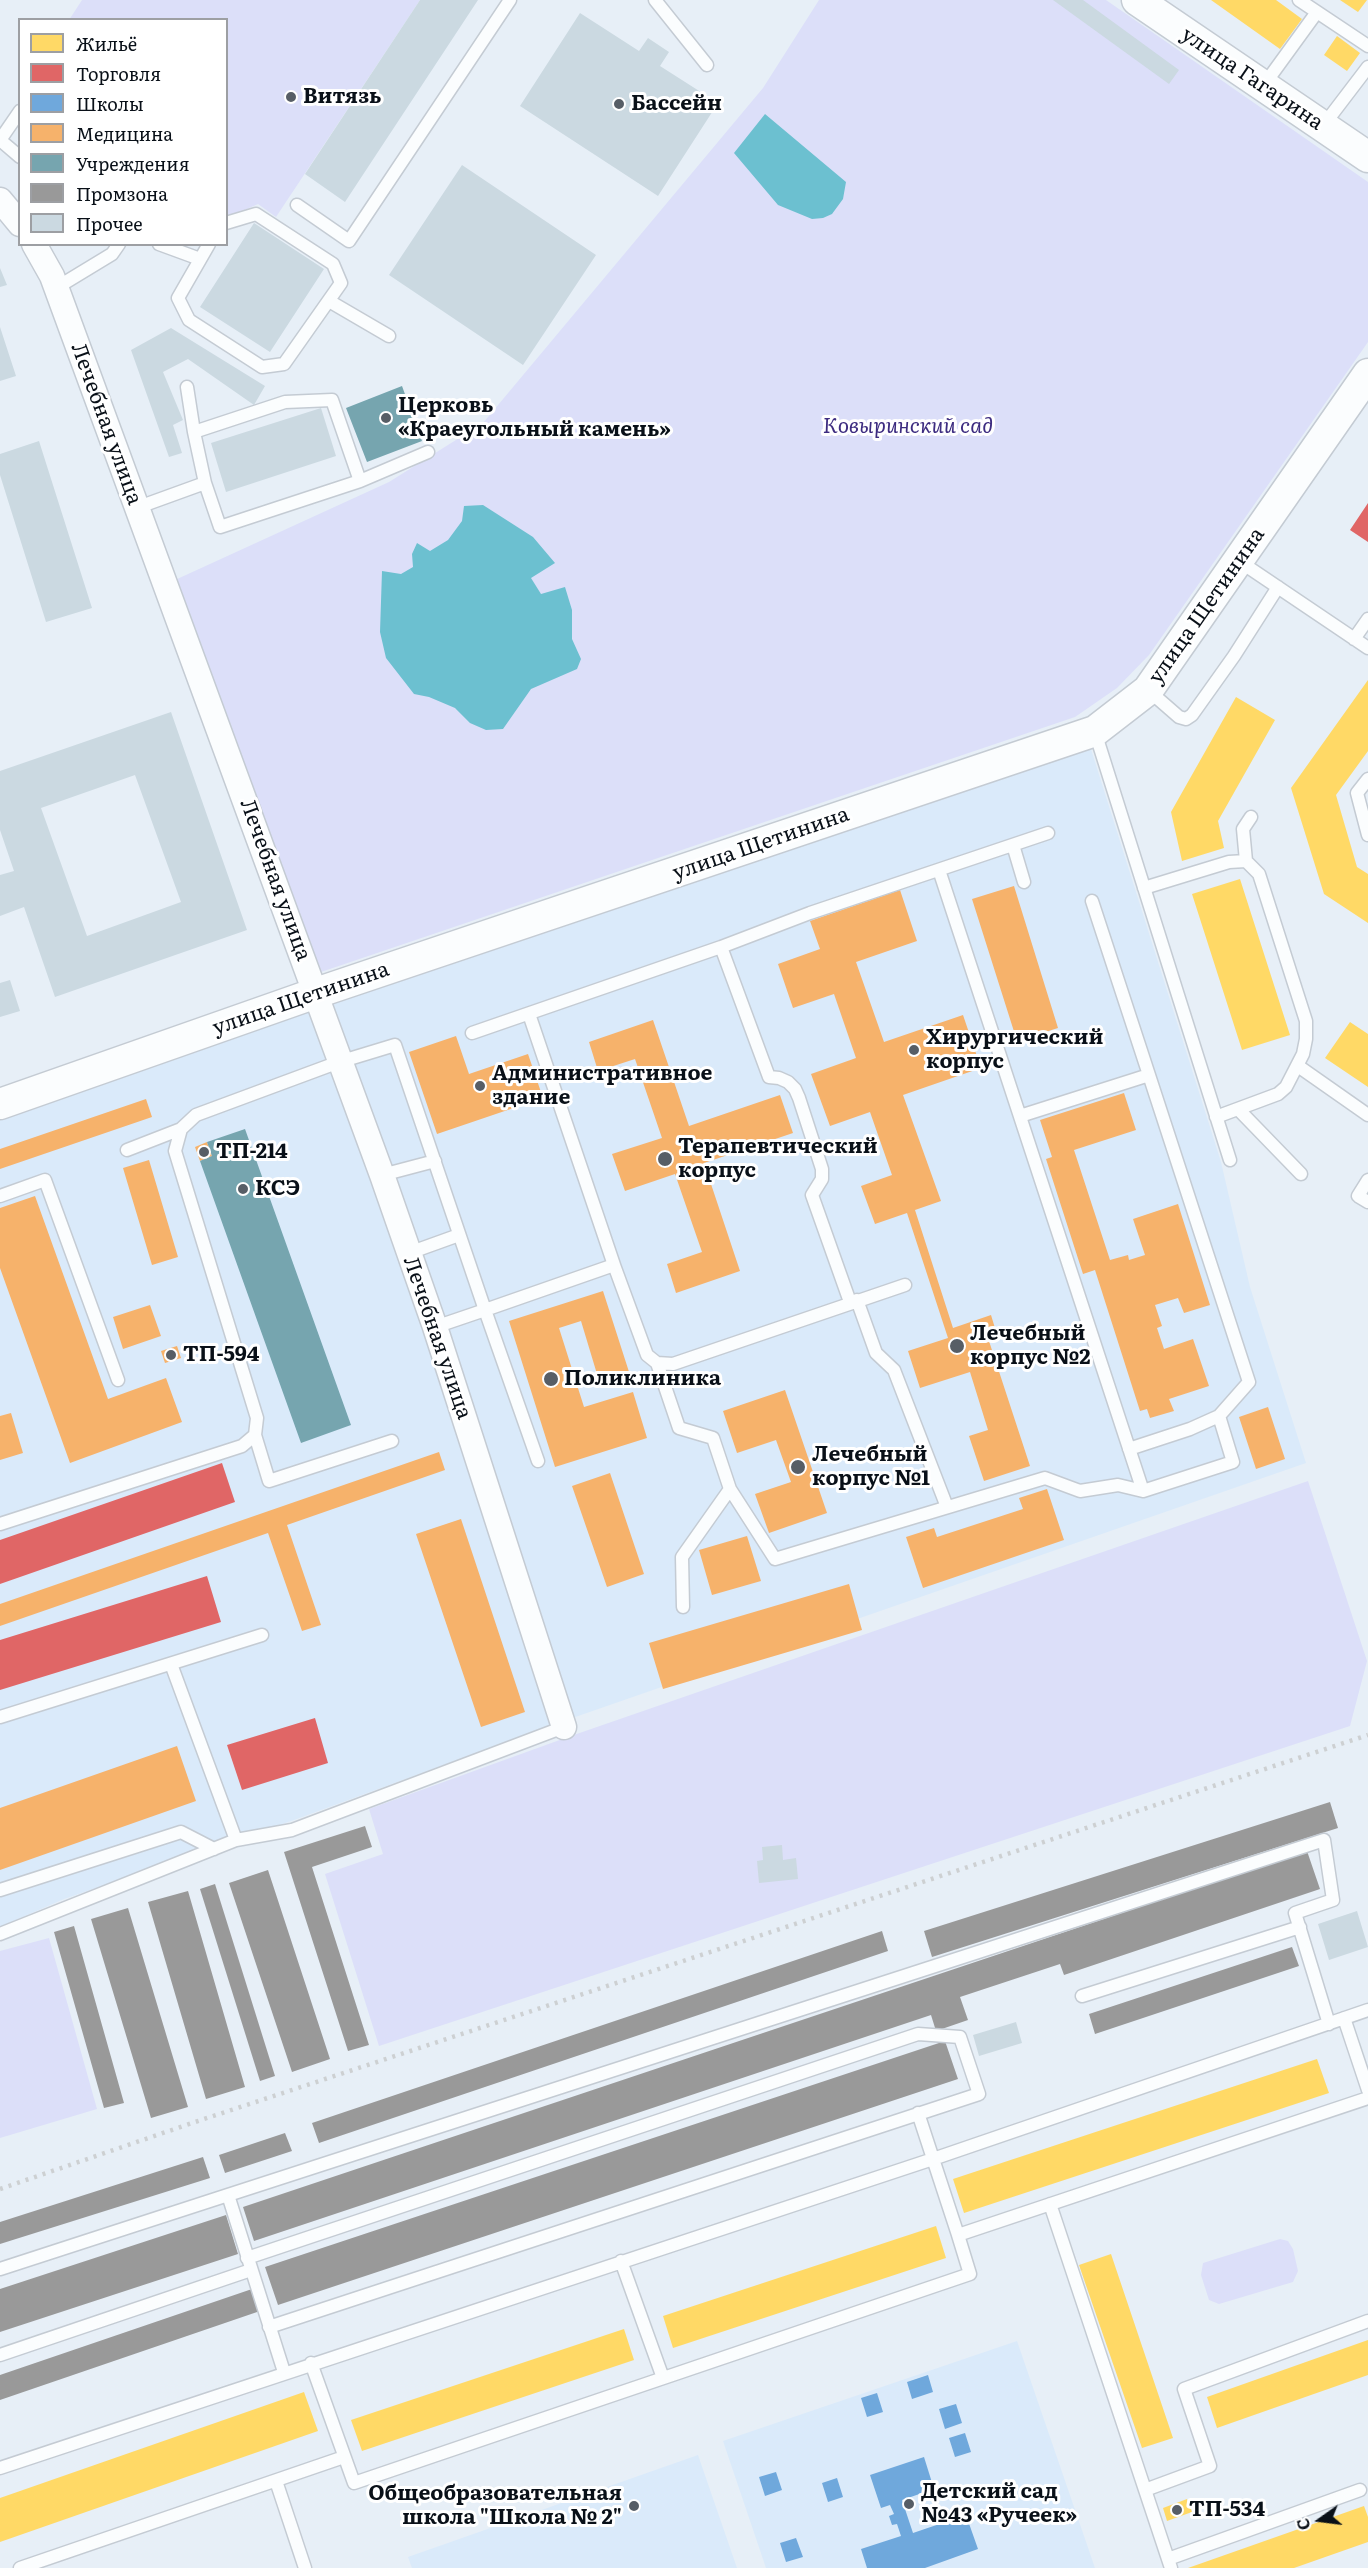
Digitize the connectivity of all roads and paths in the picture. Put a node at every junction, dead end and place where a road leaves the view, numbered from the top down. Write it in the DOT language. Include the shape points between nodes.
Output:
graph roads {
  1 [pos="510,0"];
  2 [pos="1299,0"];
  3 [pos="1143,2"];
  4 [pos="659,3"];
  5 [pos="1317,12"];
  6 [pos="1368,46"];
  7 [pos="707,65"];
  8 [pos="1368,66"];
  9 [pos="1263,86"];
  10 [pos="18,114"];
  11 [pos="1322,127"];
  12 [pos="18,155"];
  13 [pos="1368,157"];
  14 [pos="0,200"];
  15 [pos="297,204"];
  16 [pos="18,222"];
  17 [pos="228,223"];
  18 [pos="35,246"];
  19 [pos="117,246"];
  20 [pos="164,246"];
  21 [pos="208,246"];
  22 [pos="200,259"];
  23 [pos="56,288"];
  24 [pos="328,301"];
  25 [pos="388,336"];
  26 [pos="1368,374"];
  27 [pos="187,387"];
  28 [pos="194,432"];
  29 [pos="428,452"];
  30 [pos="360,481"];
  31 [pos="205,483"];
  32 [pos="136,508"];
  33 [pos="1239,561"];
  34 [pos="1278,587"];
  35 [pos="1368,619"];
  36 [pos="1354,639"];
  37 [pos="1368,648"];
  38 [pos="1148,690"];
  39 [pos="1095,730"];
  40 [pos="1368,779"];
  41 [pos="1251,817"];
  42 [pos="1048,833"];
  43 [pos="1368,835"];
  44 [pos="1013,846"];
  45 [pos="1246,861"];
  46 [pos="939,870"];
  47 [pos="1024,882"];
  48 [pos="1144,888"];
  49 [pos="1092,901"];
  50 [pos="721,947"];
  51 [pos="316,993"];
  52 [pos="529,1014"];
  53 [pos="472,1033"];
  54 [pos="339,1062"];
  55 [pos="1298,1066"];
  56 [pos="1149,1075"];
  57 [pos="0,1104"];
  58 [pos="1238,1109"];
  59 [pos="1368,1115"];
  60 [pos="1020,1116"];
  61 [pos="1216,1117"];
  62 [pos="181,1129"];
  63 [pos="127,1150"];
  64 [pos="1230,1160"];
  65 [pos="435,1161"];
  66 [pos="382,1174"];
  67 [pos="1301,1174"];
  68 [pos="1368,1180"];
  69 [pos="0,1196"];
  70 [pos="1368,1203"];
  71 [pos="459,1235"];
  72 [pos="409,1253"];
  73 [pos="614,1265"];
  74 [pos="904,1285"];
  75 [pos="853,1301"];
  76 [pos="485,1310"];
  77 [pos="435,1327"];
  78 [pos="657,1364"];
  79 [pos="118,1380"];
  80 [pos="1219,1416"];
  81 [pos="255,1435"];
  82 [pos="392,1441"];
  83 [pos="1129,1449"];
  84 [pos="538,1461"];
  85 [pos="730,1489"];
  86 [pos="1143,1491"];
  87 [pos="947,1507"];
  88 [pos="0,1524"];
  89 [pos="683,1607"];
  90 [pos="262,1635"];
  91 [pos="171,1664"];
  92 [pos="0,1717"];
  93 [pos="564,1727"];
  94 [pos="236,1840"];
  95 [pos="214,1849"];
  96 [pos="0,1890"];
  97 [pos="1300,1927"];
  98 [pos="0,1934"];
  99 [pos="1082,1996"];
  100 [pos="1368,2010"];
  101 [pos="1344,2018"];
  102 [pos="1329,2024"];
  103 [pos="1368,2090"];
  104 [pos="1368,2098"];
  105 [pos="918,2114"];
  106 [pos="933,2158"];
  107 [pos="228,2195"];
  108 [pos="1050,2204"];
  109 [pos="958,2235"];
  110 [pos="621,2261"];
  111 [pos="249,2264"];
  112 [pos="0,2269"];
  113 [pos="1368,2321"];
  114 [pos="269,2327"];
  115 [pos="0,2355"];
  116 [pos="311,2363"];
  117 [pos="284,2372"];
  118 [pos="663,2378"];
  119 [pos="344,2457"];
  120 [pos="0,2468"];
  121 [pos="276,2481"];
  122 [pos="1145,2490"];
  123 [pos="1360,2490"];
  124 [pos="1170,2563"];
  125 [pos="20,2568"];
  126 [pos="305,2568"];
  1 -- 15 [label="lane" via="349,241"];
  2 -- 5 [label="lane"];
  3 -- 9 [label="street, улица Гагарина"];
  4 -- 7 [label="lane"];
  5 -- 6 [label="lane"];
  5 -- 9 [label="lane"];
  8 -- 11 [label="lane"];
  9 -- 11 [label="street, улица Гагарина"];
  10 -- 12 [label="lane" via="0,140"];
  11 -- 13 [label="street, улица Гагарина"];
  14 -- 16 [label="street"];
  17 -- 24 [label="lane" via="256,214 333,264 341,283"];
  18 -- 23 [label="street, Лечебная улица"];
  19 -- 23 [label="lane" via="112,255"];
  20 -- 22 [label="lane"];
  21 -- 22 [label="lane"];
  22 -- 24 [label="lane" via="178,298 189,320 262,367 284,364"];
  23 -- 32 [label="street, Лечебная улица"];
  24 -- 25 [label="lane"];
  26 -- 33 [label="street, улица Щетинина"];
  27 -- 28 [label="lane"];
  28 -- 30 [label="lane" via="285,402 332,400"];
  28 -- 31 [label="lane"];
  29 -- 30 [label="lane"];
  30 -- 31 [label="lane" via="220,527"];
  31 -- 32 [label="lane"];
  32 -- 51 [label="street, Лечебная улица"];
  33 -- 34 [label="lane"];
  33 -- 38 [label="street, улица Щетинина"];
  34 -- 36 [label="lane"];
  34 -- 38 [label="lane" via="1192,715 1186,719 1179,717"];
  35 -- 36 [label="lane"];
  36 -- 37 [label="lane"];
  38 -- 39 [label="street, улица Щетинина"];
  39 -- 48 [label="lane"];
  39 -- 51 [label="street, улица Щетинина"];
  40 -- 43 [label="lane" via="1357,793"];
  41 -- 45 [label="lane" via="1243,829"];
  42 -- 44 [label="lane"];
  44 -- 46 [label="lane"];
  44 -- 47 [label="lane"];
  45 -- 48 [label="lane" via="1229,862"];
  45 -- 55 [label="lane" via="1259,873 1306,1021 1306,1039"];
  46 -- 50 [label="lane"];
  46 -- 60 [label="lane"];
  48 -- 61 [label="lane"];
  49 -- 56 [label="lane"];
  50 -- 52 [label="lane"];
  50 -- 75 [label="lane" via="769,1077 789,1082 799,1098 822,1169 822,1179 812,1194"];
  51 -- 54 [label="street, Лечебная улица"];
  51 -- 57 [label="street, улица Щетинина"];
  52 -- 53 [label="lane"];
  52 -- 73 [label="lane"];
  54 -- 62 [label="lane" via="196,1115"];
  54 -- 65 [label="lane" via="395,1045"];
  54 -- 66 [label="street, Лечебная улица"];
  55 -- 58 [label="lane" via="1278,1094"];
  55 -- 59 [label="lane"];
  56 -- 60 [label="lane"];
  56 -- 80 [label="lane" via="1249,1382"];
  58 -- 61 [label="lane"];
  58 -- 67 [label="lane"];
  60 -- 83 [label="lane"];
  61 -- 64 [label="lane"];
  62 -- 63 [label="lane"];
  62 -- 81 [label="lane" via="176,1150 257,1418"];
  65 -- 66 [label="lane"];
  65 -- 71 [label="lane"];
  66 -- 72 [label="street, Лечебная улица"];
  68 -- 70 [label="lane" via="1358,1196"];
  69 -- 79 [label="lane" via="45,1180"];
  71 -- 72 [label="lane"];
  71 -- 76 [label="lane"];
  72 -- 77 [label="street, Лечебная улица"];
  73 -- 76 [label="lane"];
  73 -- 78 [label="lane" via="647,1355"];
  74 -- 75 [label="lane"];
  75 -- 78 [label="lane" via="672,1364"];
  75 -- 87 [label="lane" via="876,1353 894,1370"];
  76 -- 77 [label="lane"];
  76 -- 84 [label="lane"];
  77 -- 93 [label="street, Лечебная улица"];
  78 -- 85 [label="lane" via="679,1428 713,1438"];
  80 -- 83 [label="lane"];
  80 -- 86 [label="lane" via="1233,1462"];
  81 -- 82 [label="lane" via="269,1481"];
  81 -- 88 [label="lane" via="242,1446"];
  83 -- 86 [label="lane"];
  85 -- 87 [label="lane" via="775,1559"];
  85 -- 89 [label="lane" via="682,1557"];
  86 -- 87 [label="lane" via="1118,1485 1080,1491 1045,1478"];
  90 -- 91 [label="lane"];
  91 -- 92 [label="lane"];
  91 -- 94 [label="lane"];
  93 -- 94 [label="lane" via="292,1830"];
  94 -- 95 [label="lane"];
  95 -- 96 [label="lane" via="181,1832"];
  95 -- 98 [label="lane"];
  97 -- 99 [label="lane"];
  97 -- 102 [label="lane"];
  97 -- 107 [label="lane" via="1295,1913 1333,1900 1324,1839"];
  100 -- 101 [label="lane"];
  101 -- 102 [label="lane"];
  101 -- 103 [label="lane"];
  102 -- 106 [label="lane"];
  104 -- 108 [label="lane"];
  105 -- 106 [label="lane"];
  105 -- 111 [label="lane" via="979,2094 960,2037 918,2034"];
  105 -- 114 [label="lane"];
  106 -- 109 [label="lane"];
  106 -- 110 [label="lane"];
  107 -- 111 [label="lane"];
  107 -- 112 [label="lane"];
  108 -- 109 [label="lane"];
  108 -- 122 [label="lane"];
  109 -- 118 [label="lane" via="970,2274"];
  110 -- 116 [label="lane"];
  110 -- 118 [label="lane"];
  111 -- 114 [label="lane"];
  111 -- 115 [label="lane"];
  113 -- 122 [label="lane" via="1184,2389 1210,2466"];
  114 -- 117 [label="lane"];
  116 -- 117 [label="lane"];
  116 -- 119 [label="lane"];
  117 -- 120 [label="lane"];
  118 -- 119 [label="lane" via="354,2483"];
  119 -- 121 [label="lane"];
  121 -- 125 [label="lane"];
  121 -- 126 [label="lane"];
  122 -- 124 [label="lane"];
  123 -- 124 [label="lane"];
}
